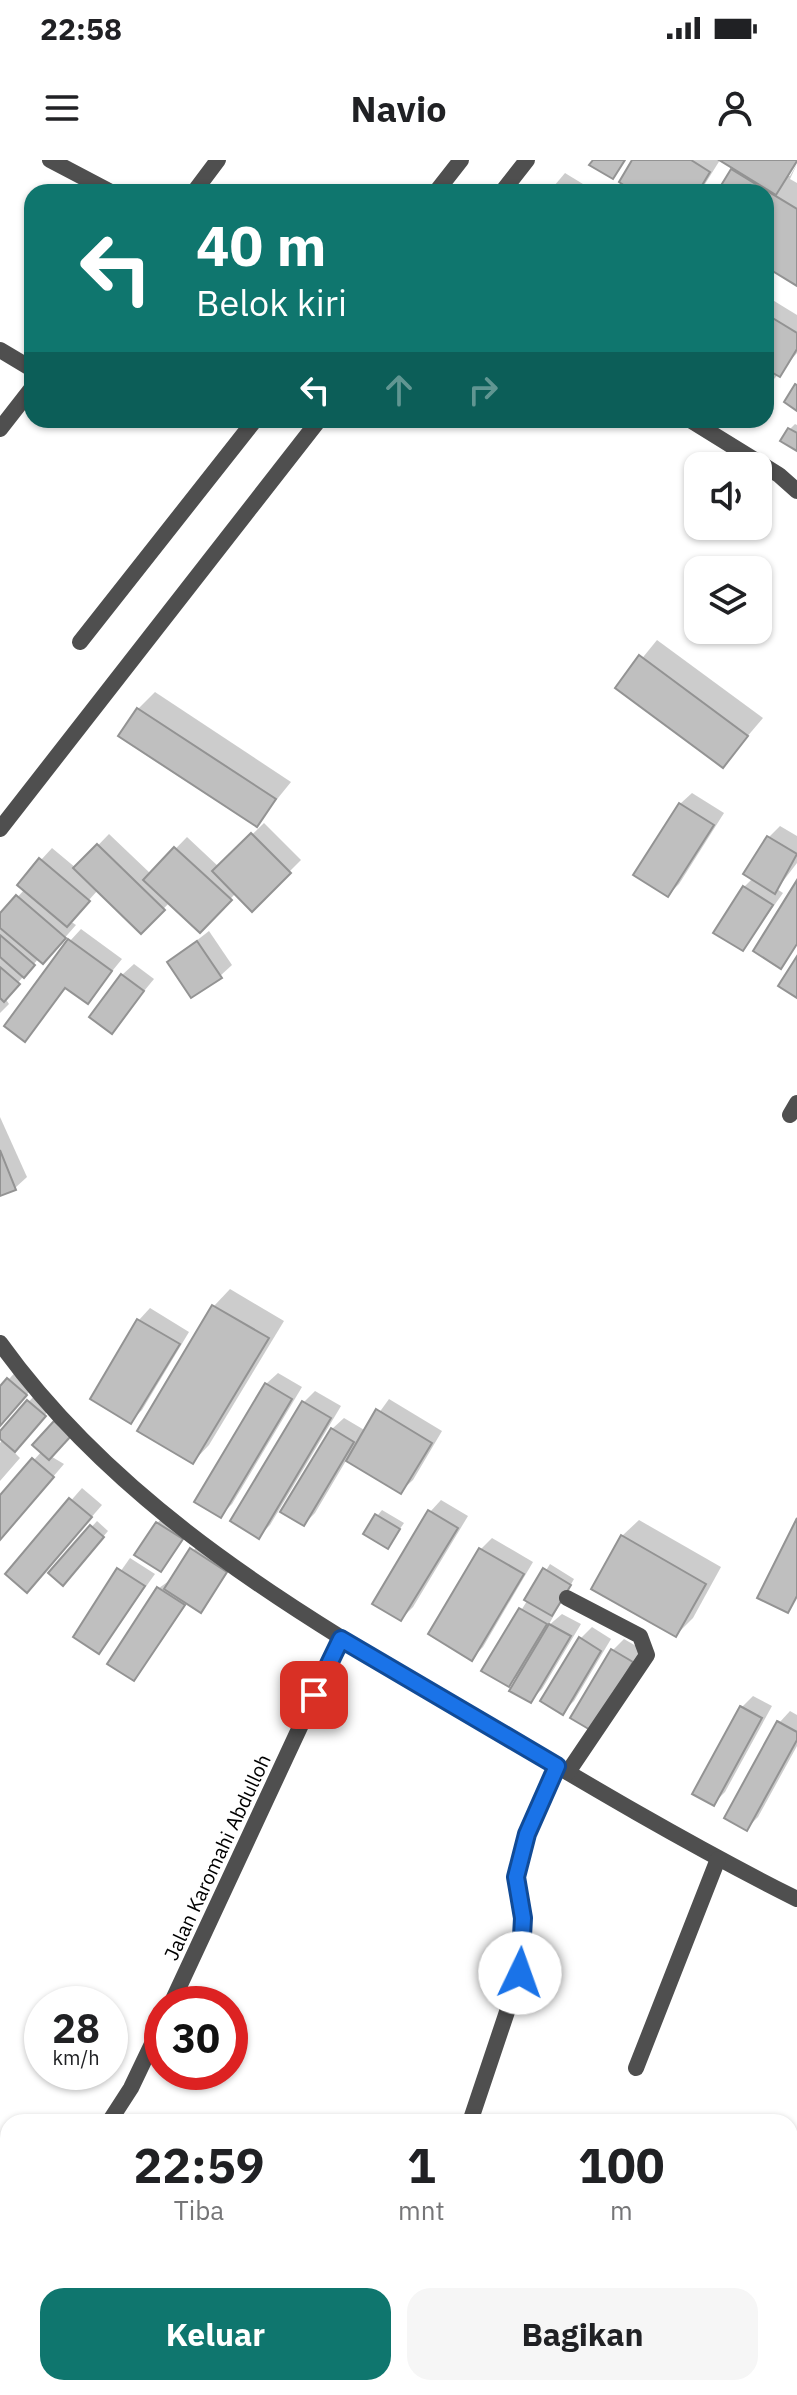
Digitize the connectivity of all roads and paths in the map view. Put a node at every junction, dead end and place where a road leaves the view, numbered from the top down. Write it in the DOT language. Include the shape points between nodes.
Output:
graph roads {
  1 [pos="50,160"];
  2 [pos="218,160"];
  3 [pos="461,160"];
  4 [pos="527,160"];
  5 [pos="96,184"];
  6 [pos="200,184"];
  7 [pos="442,184"];
  8 [pos="508,184"];
  9 [pos="0,350"];
  10 [pos="24,364"];
  11 [pos="24,398"];
  12 [pos="249,428"];
  13 [pos="313,428"];
  14 [pos="703,428"];
  15 [pos="0,429"];
  16 [pos="797,491"];
  17 [pos="80,642"];
  18 [pos="0,829"];
  19 [pos="0,1343"];
  20 [pos="567,1598"];
  21 [pos="341,1639"];
  22 [pos="562,1769"];
  23 [pos="718,1859"];
  24 [pos="797,1899"];
  25 [pos="179,1986"];
  26 [pos="144,2061"];
  27 [pos="636,2068"];
  28 [pos="114,2114"];
  29 [pos="473,2114"];
  1 -- 5 [label="street"];
  2 -- 6 [label="street"];
  3 -- 7 [label="street"];
  4 -- 8 [label="street"];
  9 -- 10 [label="street"];
  11 -- 15 [label="street"];
  12 -- 17 [label="street"];
  13 -- 18 [label="street"];
  14 -- 16 [label="street"];
  19 -- 21 [label="street" via="72,1431 202,1547"];
  20 -- 22 [label="street" via="640,1636 647,1655"];
  21 -- 22 [label="street"];
  21 -- 25 [label="street, Jalan Karomahi Abdulloh"];
  22 -- 23 [label="street"];
  22 -- 29 [label="street" via="527,1834 516,1877 523,1918 520,1973"];
  23 -- 24 [label="street"];
  23 -- 27 [label="street"];
  26 -- 28 [label="street"];
}
